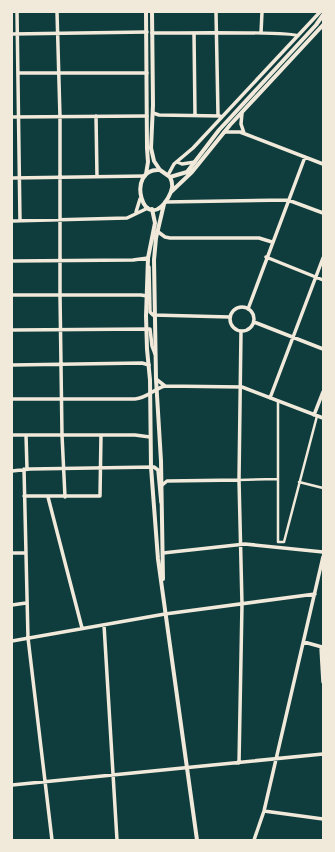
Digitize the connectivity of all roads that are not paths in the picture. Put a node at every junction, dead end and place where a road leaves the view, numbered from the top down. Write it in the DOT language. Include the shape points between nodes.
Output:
graph roads {
  1 [pos="17,12"];
  2 [pos="57,12"];
  3 [pos="146,12"];
  4 [pos="152,12"];
  5 [pos="216,12"];
  6 [pos="262,12"];
  7 [pos="320,12"];
  8 [pos="323,15"];
  9 [pos="323,25"];
  10 [pos="147,32"];
  11 [pos="152,33"];
  12 [pos="194,33"];
  13 [pos="216,33"];
  14 [pos="261,33"];
  15 [pos="12,34"];
  16 [pos="17,34"];
  17 [pos="57,34"];
  18 [pos="298,36"];
  19 [pos="19,73"];
  20 [pos="59,73"];
  21 [pos="147,73"];
  22 [pos="242,112"];
  23 [pos="153,113"];
  24 [pos="195,115"];
  25 [pos="96,116"];
  26 [pos="147,116"];
  27 [pos="220,116"];
  28 [pos="12,117"];
  29 [pos="19,117"];
  30 [pos="60,117"];
  31 [pos="224,132"];
  32 [pos="244,133"];
  33 [pos="305,157"];
  34 [pos="177,162"];
  35 [pos="195,162"];
  36 [pos="323,164"];
  37 [pos="160,170"];
  38 [pos="146,175"];
  39 [pos="169,176"];
  40 [pos="97,177"];
  41 [pos="12,178"];
  42 [pos="21,178"];
  43 [pos="60,178"];
  44 [pos="171,192"];
  45 [pos="140,199"];
  46 [pos="288,200"];
  47 [pos="164,203"];
  48 [pos="150,209"];
  49 [pos="323,213"];
  50 [pos="136,214"];
  51 [pos="61,220"];
  52 [pos="12,221"];
  53 [pos="20,221"];
  54 [pos="157,231"];
  55 [pos="272,242"];
  56 [pos="266,257"];
  57 [pos="148,258"];
  58 [pos="323,258"];
  59 [pos="60,260"];
  60 [pos="12,261"];
  61 [pos="316,277"];
  62 [pos="323,280"];
  63 [pos="12,295"];
  64 [pos="60,295"];
  65 [pos="147,296"];
  66 [pos="248,309"];
  67 [pos="156,315"];
  68 [pos="230,318"];
  69 [pos="254,322"];
  70 [pos="60,329"];
  71 [pos="147,329"];
  72 [pos="12,330"];
  73 [pos="241,331"];
  74 [pos="293,337"];
  75 [pos="323,349"];
  76 [pos="155,354"];
  77 [pos="61,364"];
  78 [pos="12,365"];
  79 [pos="149,365"];
  80 [pos="156,380"];
  81 [pos="165,386"];
  82 [pos="242,387"];
  83 [pos="156,389"];
  84 [pos="323,392"];
  85 [pos="150,395"];
  86 [pos="270,398"];
  87 [pos="12,399"];
  88 [pos="62,400"];
  89 [pos="278,401"];
  90 [pos="316,415"];
  91 [pos="323,418"];
  92 [pos="12,435"];
  93 [pos="26,435"];
  94 [pos="62,435"];
  95 [pos="102,435"];
  96 [pos="150,438"];
  97 [pos="101,467"];
  98 [pos="151,467"];
  99 [pos="64,468"];
  100 [pos="25,469"];
  101 [pos="12,470"];
  102 [pos="278,479"];
  103 [pos="239,480"];
  104 [pos="299,482"];
  105 [pos="162,486"];
  106 [pos="323,488"];
  107 [pos="24,496"];
  108 [pos="48,497"];
  109 [pos="65,497"];
  110 [pos="162,507"];
  111 [pos="241,545"];
  112 [pos="323,552"];
  113 [pos="12,553"];
  114 [pos="25,553"];
  115 [pos="164,554"];
  116 [pos="323,558"];
  117 [pos="163,589"];
  118 [pos="315,594"];
  119 [pos="26,603"];
  120 [pos="242,604"];
  121 [pos="12,605"];
  122 [pos="165,614"];
  123 [pos="104,624"];
  124 [pos="82,628"];
  125 [pos="28,638"];
  126 [pos="12,641"];
  127 [pos="304,642"];
  128 [pos="322,647"];
  129 [pos="323,682"];
  130 [pos="323,754"];
  131 [pos="276,760"];
  132 [pos="239,763"];
  133 [pos="187,767"];
  134 [pos="112,776"];
  135 [pos="44,782"];
  136 [pos="12,786"];
  137 [pos="264,811"];
  138 [pos="323,819"];
  139 [pos="52,840"];
  140 [pos="117,840"];
  141 [pos="197,840"];
  142 [pos="254,840"];
  1 -- 16 [label="street"];
  2 -- 17 [label="street"];
  3 -- 10 [label="street"];
  4 -- 11 [label="street"];
  5 -- 13 [label="street"];
  6 -- 14 [label="street"];
  7 -- 18 [label="street"];
  8 -- 35 [label="street" via="214,136"];
  9 -- 22 [label="street"];
  10 -- 17 [label="street"];
  10 -- 21 [label="street"];
  11 -- 12 [label="street"];
  11 -- 23 [label="street"];
  12 -- 13 [label="street"];
  12 -- 24 [label="street"];
  13 -- 14 [label="street"];
  13 -- 27 [label="street"];
  14 -- 18 [label="street"];
  15 -- 16 [label="street"];
  16 -- 17 [label="street"];
  16 -- 19 [label="street"];
  17 -- 20 [label="street"];
  18 -- 27 [label="street"];
  19 -- 20 [label="street"];
  19 -- 29 [label="street"];
  20 -- 21 [label="street"];
  20 -- 30 [label="street"];
  21 -- 26 [label="street"];
  22 -- 31 [label="street"];
  22 -- 32 [label="street" via="241,124"];
  23 -- 24 [label="street"];
  23 -- 37 [label="street" via="150,148"];
  24 -- 27 [label="street"];
  25 -- 26 [label="street"];
  25 -- 30 [label="street"];
  25 -- 40 [label="street"];
  26 -- 38 [label="street"];
  27 -- 34 [label="street" via="193,148"];
  28 -- 29 [label="street"];
  29 -- 30 [label="street"];
  29 -- 42 [label="street"];
  30 -- 43 [label="street"];
  31 -- 32 [label="street" via="234,130"];
  31 -- 44 [label="street" via="192,172"];
  32 -- 33 [label="street"];
  33 -- 36 [label="street"];
  33 -- 46 [label="street"];
  34 -- 35 [label="street"];
  34 -- 39 [label="street" via="171,168"];
  35 -- 39 [label="street" via="187,172"];
  37 -- 38 [label="street" via="153,170"];
  37 -- 39 [label="street"];
  38 -- 40 [label="street"];
  38 -- 45 [label="street" via="142,181"];
  39 -- 44 [label="street" via="173,184"];
  40 -- 43 [label="street"];
  41 -- 42 [label="street"];
  42 -- 43 [label="street"];
  42 -- 53 [label="street"];
  43 -- 51 [label="street"];
  44 -- 47 [label="street"];
  45 -- 48 [label="street"];
  45 -- 50 [label="street"];
  46 -- 47 [label="street"];
  46 -- 49 [label="street"];
  46 -- 55 [label="street"];
  47 -- 48 [label="street" via="159,208"];
  47 -- 54 [label="street"];
  48 -- 50 [label="street"];
  48 -- 57 [label="street" via="155,223"];
  50 -- 51 [label="street" via="127,218"];
  51 -- 53 [label="street"];
  51 -- 59 [label="street"];
  52 -- 53 [label="street"];
  54 -- 55 [label="street" via="170,238 259,238"];
  54 -- 67 [label="street" via="154,247"];
  55 -- 56 [label="street"];
  56 -- 61 [label="street"];
  56 -- 66 [label="street"];
  57 -- 59 [label="street"];
  57 -- 65 [label="street"];
  57 -- 67 [label="street" via="150,312"];
  58 -- 61 [label="street"];
  59 -- 60 [label="street"];
  59 -- 64 [label="street"];
  61 -- 62 [label="street"];
  61 -- 74 [label="street"];
  63 -- 64 [label="street"];
  64 -- 65 [label="street"];
  64 -- 70 [label="street"];
  65 -- 71 [label="street"];
  66 -- 68 [label="street" via="237,309"];
  66 -- 69 [label="street" via="253,314"];
  67 -- 68 [label="street"];
  67 -- 76 [label="street"];
  68 -- 73 [label="street" via="233,327"];
  69 -- 73 [label="street" via="250,328"];
  69 -- 74 [label="street"];
  70 -- 71 [label="street"];
  70 -- 72 [label="street"];
  70 -- 77 [label="street"];
  71 -- 76 [label="street" via="152,332"];
  71 -- 79 [label="street"];
  73 -- 82 [label="street"];
  74 -- 75 [label="street"];
  74 -- 86 [label="street"];
  76 -- 80 [label="street"];
  77 -- 78 [label="street"];
  77 -- 79 [label="street"];
  77 -- 88 [label="street"];
  79 -- 85 [label="street"];
  80 -- 81 [label="street"];
  80 -- 83 [label="street"];
  81 -- 82 [label="street"];
  81 -- 83 [label="street"];
  82 -- 86 [label="street"];
  82 -- 103 [label="street"];
  83 -- 85 [label="street"];
  83 -- 105 [label="street"];
  84 -- 90 [label="street"];
  85 -- 88 [label="street" via="135,399"];
  85 -- 96 [label="street"];
  86 -- 89 [label="street"];
  87 -- 88 [label="street"];
  88 -- 94 [label="street"];
  89 -- 90 [label="street"];
  89 -- 102 [label="street"];
  90 -- 91 [label="street"];
  90 -- 104 [label="street"];
  92 -- 93 [label="street"];
  93 -- 94 [label="street"];
  93 -- 100 [label="street"];
  94 -- 95 [label="street"];
  94 -- 99 [label="street"];
  95 -- 96 [label="street"];
  95 -- 97 [label="street"];
  96 -- 98 [label="street"];
  97 -- 98 [label="street"];
  97 -- 99 [label="street"];
  97 -- 109 [label="street" via="99,497"];
  98 -- 110 [label="street" via="158,470"];
  98 -- 117 [label="street" via="158,559"];
  99 -- 100 [label="street"];
  99 -- 109 [label="street"];
  100 -- 101 [label="street"];
  100 -- 107 [label="street"];
  102 -- 103 [label="street"];
  102 -- 104 [label="street" via="278,542 284,542"];
  103 -- 105 [label="street" via="166,481"];
  103 -- 111 [label="street"];
  104 -- 106 [label="street"];
  105 -- 110 [label="street"];
  107 -- 108 [label="street"];
  107 -- 114 [label="street"];
  108 -- 109 [label="street"];
  108 -- 124 [label="street"];
  110 -- 115 [label="street"];
  111 -- 112 [label="street"];
  111 -- 115 [label="street"];
  111 -- 120 [label="street"];
  113 -- 114 [label="street"];
  114 -- 119 [label="street"];
  115 -- 117 [label="street"];
  116 -- 118 [label="street"];
  117 -- 122 [label="street"];
  118 -- 120 [label="street"];
  118 -- 127 [label="street"];
  119 -- 121 [label="street"];
  119 -- 125 [label="street"];
  120 -- 122 [label="street"];
  120 -- 132 [label="street"];
  122 -- 123 [label="street"];
  122 -- 133 [label="street"];
  123 -- 124 [label="street"];
  123 -- 134 [label="street"];
  124 -- 125 [label="street"];
  125 -- 126 [label="street"];
  125 -- 135 [label="street"];
  127 -- 128 [label="street"];
  127 -- 131 [label="street"];
  128 -- 129 [label="street"];
  130 -- 131 [label="street"];
  131 -- 132 [label="street"];
  131 -- 137 [label="street"];
  132 -- 133 [label="street"];
  133 -- 134 [label="street"];
  133 -- 141 [label="street"];
  134 -- 135 [label="street"];
  134 -- 140 [label="street"];
  135 -- 136 [label="street"];
  135 -- 139 [label="street"];
  137 -- 138 [label="street"];
  137 -- 142 [label="street"];
}
